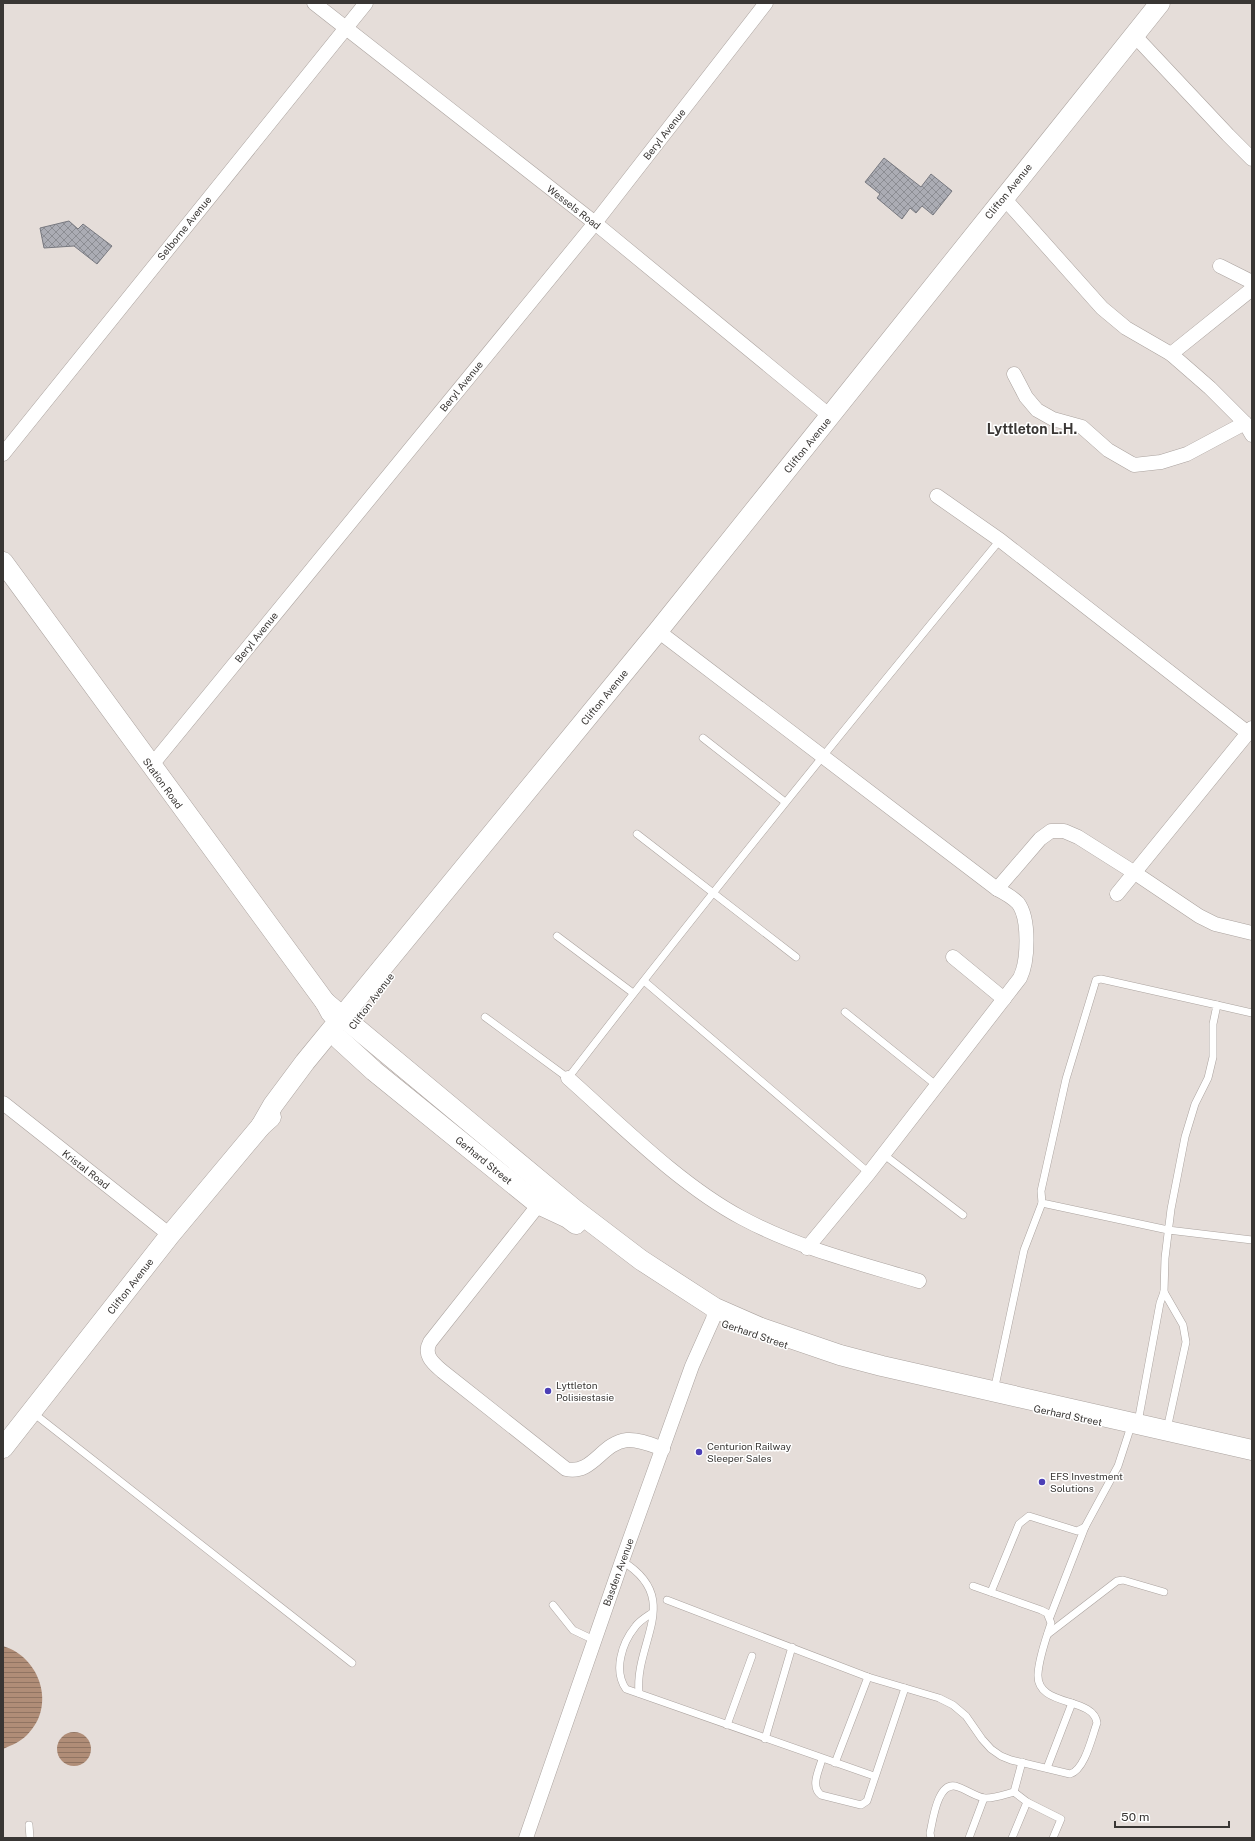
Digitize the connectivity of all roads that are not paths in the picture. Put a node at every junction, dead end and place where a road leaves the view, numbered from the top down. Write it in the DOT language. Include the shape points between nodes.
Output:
graph roads {
  1 [pos="314,3"];
  2 [pos="366,3"];
  3 [pos="766,3"];
  4 [pos="1160,3"];
  5 [pos="346,28"];
  6 [pos="1134,35"];
  7 [pos="1252,158"];
  8 [pos="1002,197"];
  9 [pos="595,222"];
  10 [pos="1220,266"];
  11 [pos="1252,282"];
  12 [pos="1252,289"];
  13 [pos="1171,354"];
  14 [pos="1014,374"];
  15 [pos="830,416"];
  16 [pos="1248,429"];
  17 [pos="3,454"];
  18 [pos="937,496"];
  19 [pos="1000,540"];
  20 [pos="3,562"];
  21 [pos="658,631"];
  22 [pos="1250,730"];
  23 [pos="703,738"];
  24 [pos="822,755"];
  25 [pos="151,766"];
  26 [pos="785,802"];
  27 [pos="637,834"];
  28 [pos="1135,873"];
  29 [pos="997,889"];
  30 [pos="714,893"];
  31 [pos="1118,894"];
  32 [pos="1252,933"];
  33 [pos="557,936"];
  34 [pos="796,957"];
  35 [pos="953,957"];
  36 [pos="644,981"];
  37 [pos="633,993"];
  38 [pos="1004,999"];
  39 [pos="1217,1005"];
  40 [pos="846,1012"];
  41 [pos="1252,1013"];
  42 [pos="485,1017"];
  43 [pos="343,1026"];
  44 [pos="568,1078"];
  45 [pos="936,1085"];
  46 [pos="3,1103"];
  47 [pos="883,1154"];
  48 [pos="869,1174"];
  49 [pos="544,1197"];
  50 [pos="1042,1203"];
  51 [pos="963,1215"];
  52 [pos="1168,1230"];
  53 [pos="170,1235"];
  54 [pos="1252,1240"];
  55 [pos="807,1248"];
  56 [pos="919,1281"];
  57 [pos="1164,1292"];
  58 [pos="714,1314"];
  59 [pos="994,1392"];
  60 [pos="32,1412"];
  61 [pos="1134,1424"];
  62 [pos="1167,1429"];
  63 [pos="3,1448"];
  64 [pos="663,1449"];
  65 [pos="1252,1450"];
  66 [pos="1252,1456"];
  67 [pos="1085,1527"];
  68 [pos="622,1561"];
  69 [pos="974,1586"];
  70 [pos="991,1592"];
  71 [pos="1164,1592"];
  72 [pos="667,1600"];
  73 [pos="553,1605"];
  74 [pos="652,1613"];
  75 [pos="1050,1617"];
  76 [pos="1048,1635"];
  77 [pos="594,1640"];
  78 [pos="792,1647"];
  79 [pos="752,1656"];
  80 [pos="352,1663"];
  81 [pos="868,1677"];
  82 [pos="905,1688"];
  83 [pos="639,1693"];
  84 [pos="1072,1703"];
  85 [pos="728,1725"];
  86 [pos="765,1738"];
  87 [pos="822,1759"];
  88 [pos="1022,1762"];
  89 [pos="835,1763"];
  90 [pos="1047,1768"];
  91 [pos="874,1776"];
  92 [pos="1014,1792"];
  93 [pos="984,1798"];
  94 [pos="1027,1802"];
  95 [pos="29,1825"];
  96 [pos="30,1838"];
  97 [pos="526,1838"];
  98 [pos="931,1838"];
  99 [pos="969,1838"];
  100 [pos="1012,1838"];
  101 [pos="1053,1838"];
  1 -- 5 [label="street, Wessels Road"];
  2 -- 5 [label="street, Selborne Avenue"];
  3 -- 9 [label="street, Beryl Avenue"];
  4 -- 6 [label="street, Clifton Avenue"];
  5 -- 9 [label="street, Wessels Road"];
  5 -- 17 [label="street, Selborne Avenue"];
  6 -- 7 [label="street"];
  6 -- 8 [label="street, Clifton Avenue"];
  8 -- 13 [label="street" via="1102,308 1126,328"];
  8 -- 15 [label="street, Clifton Avenue"];
  9 -- 15 [label="street, Wessels Road"];
  9 -- 25 [label="street, Beryl Avenue"];
  10 -- 11 [label="street"];
  12 -- 13 [label="street"];
  13 -- 16 [label="street" via="1210,388"];
  14 -- 16 [label="street" via="1026,397 1037,410 1053,419 1082,427 1108,450 1134,465 1161,462 1187,454"];
  15 -- 21 [label="street, Clifton Avenue"];
  18 -- 19 [label="street"];
  19 -- 22 [label="street"];
  19 -- 24 [label="lane"];
  20 -- 25 [label="street, Station Road"];
  21 -- 24 [label="street"];
  21 -- 43 [label="street, Clifton Avenue" via="452,884 441,906"];
  22 -- 28 [label="street"];
  23 -- 26 [label="lane"];
  24 -- 26 [label="lane"];
  24 -- 29 [label="street"];
  25 -- 43 [label="street, Station Road"];
  26 -- 30 [label="lane"];
  27 -- 30 [label="lane"];
  28 -- 29 [label="street" via="1078,837 1064,831 1051,831 1040,839"];
  28 -- 31 [label="street"];
  28 -- 32 [label="street" via="1215,924"];
  29 -- 38 [label="street" via="1012,898 1022,911 1026,944 1025,969"];
  30 -- 34 [label="lane"];
  30 -- 36 [label="lane"];
  33 -- 37 [label="lane"];
  35 -- 38 [label="street"];
  36 -- 37 [label="lane"];
  36 -- 48 [label="lane"];
  37 -- 44 [label="lane"];
  38 -- 45 [label="street"];
  39 -- 41 [label="lane"];
  39 -- 50 [label="lane" via="1096,980 1066,1079 1041,1191"];
  39 -- 52 [label="lane" via="1210,1071 1184,1137"];
  40 -- 45 [label="lane"];
  42 -- 44 [label="lane"];
  43 -- 49 [label="street, Gerhard Street" via="374,1071"];
  43 -- 53 [label="street, Clifton Avenue" via="293,1094 261,1126"];
  44 -- 55 [label="street" via="686,1181 742,1218"];
  45 -- 47 [label="street"];
  46 -- 53 [label="street, Kristal Road"];
  47 -- 48 [label="street"];
  47 -- 51 [label="lane"];
  48 -- 55 [label="street"];
  49 -- 58 [label="street, Gerhard Street" via="637,1269"];
  49 -- 64 [label="street" via="430,1342 429,1358 566,1469 575,1471 584,1468 618,1442 629,1440"];
  50 -- 52 [label="lane"];
  50 -- 59 [label="lane" via="1024,1250"];
  52 -- 54 [label="lane"];
  52 -- 57 [label="lane"];
  53 -- 60 [label="street, Clifton Avenue"];
  55 -- 56 [label="street"];
  57 -- 61 [label="lane"];
  57 -- 62 [label="lane" via="1183,1325 1186,1342"];
  58 -- 59 [label="street, Gerhard Street" via="882,1366"];
  58 -- 61 [label="street, Gerhard Street" via="812,1353 886,1375"];
  58 -- 64 [label="street, Basden Avenue" via="692,1366"];
  59 -- 61 [label="street, Gerhard Street"];
  60 -- 63 [label="street, Clifton Avenue"];
  60 -- 80 [label="lane"];
  61 -- 62 [label="street, Gerhard Street"];
  61 -- 66 [label="street, Gerhard Street"];
  61 -- 67 [label="lane" via="1118,1466"];
  62 -- 65 [label="street, Gerhard Street"];
  64 -- 68 [label="street, Basden Avenue"];
  67 -- 70 [label="lane" via="1077,1531 1029,1516 1024,1519 1019,1524"];
  67 -- 75 [label="lane"];
  68 -- 74 [label="lane" via="634,1569 650,1588"];
  68 -- 77 [label="street, Basden Avenue"];
  69 -- 70 [label="lane"];
  70 -- 75 [label="lane" via="1041,1610"];
  71 -- 76 [label="lane" via="1123,1580 1117,1581"];
  72 -- 78 [label="lane"];
  73 -- 77 [label="lane" via="573,1630"];
  74 -- 83 [label="lane" via="652,1630 638,1680"];
  74 -- 83 [label="lane" via="634,1628 625,1645 619,1667 626,1689"];
  75 -- 76 [label="lane"];
  76 -- 84 [label="lane" via="1038,1675 1042,1688 1050,1695"];
  77 -- 97 [label="street, Basden Avenue"];
  78 -- 81 [label="lane"];
  78 -- 86 [label="lane"];
  79 -- 85 [label="lane"];
  81 -- 82 [label="lane"];
  81 -- 89 [label="lane"];
  82 -- 88 [label="lane" via="953,1705 966,1716 991,1749 1011,1760"];
  82 -- 91 [label="lane"];
  83 -- 85 [label="lane"];
  84 -- 90 [label="lane"];
  84 -- 90 [label="lane" via="1088,1710 1097,1718 1079,1770 1070,1774"];
  85 -- 86 [label="lane"];
  86 -- 87 [label="lane"];
  87 -- 89 [label="lane"];
  87 -- 91 [label="lane" via="815,1784 817,1792 821,1795 861,1805 866,1801"];
  88 -- 90 [label="lane"];
  88 -- 92 [label="lane"];
  89 -- 91 [label="lane"];
  92 -- 93 [label="lane"];
  92 -- 94 [label="lane"];
  93 -- 98 [label="lane" via="956,1786 943,1790 930,1833"];
  93 -- 99 [label="lane"];
  94 -- 100 [label="lane"];
  94 -- 101 [label="lane" via="1061,1819"];
  95 -- 96 [label="lane"];
}
